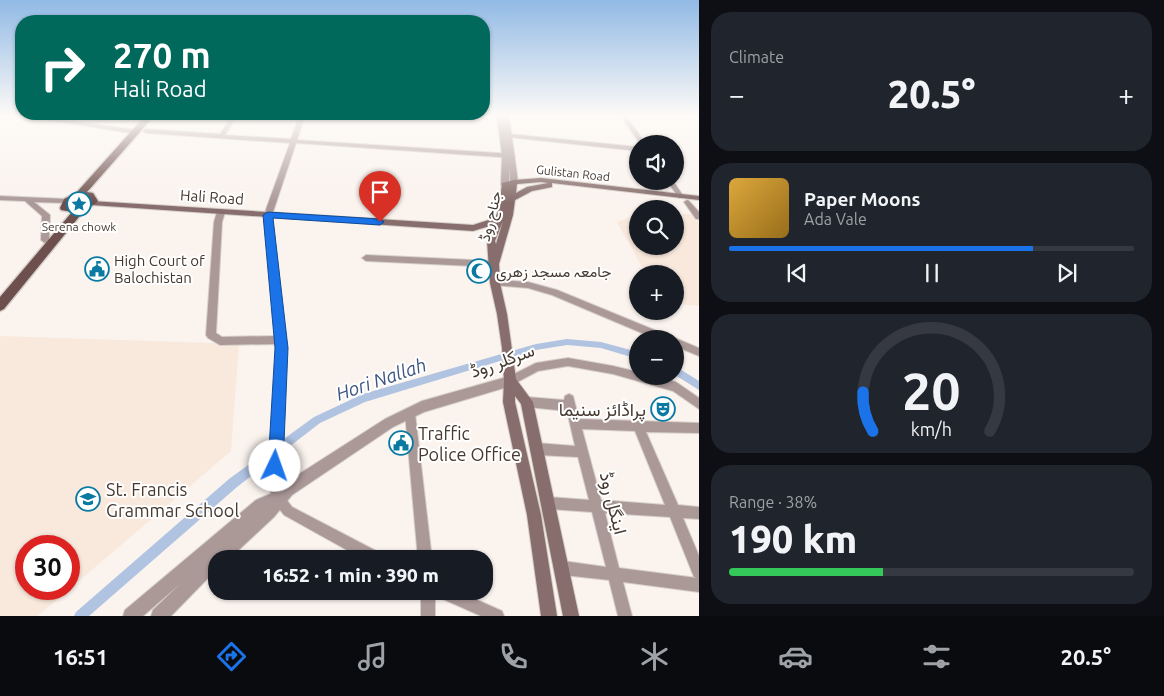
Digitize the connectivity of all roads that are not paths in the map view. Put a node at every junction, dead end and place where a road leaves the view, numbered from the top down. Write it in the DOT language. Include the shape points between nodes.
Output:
graph roads {
  1 [pos="131,145"];
  2 [pos="291,145"];
  3 [pos="346,145"];
  4 [pos="506,145"];
  5 [pos="509,145"];
  6 [pos="596,145"];
  7 [pos="629,148"];
  8 [pos="508,156"];
  9 [pos="514,182"];
  10 [pos="505,185"];
  11 [pos="677,190"];
  12 [pos="0,198"];
  13 [pos="87,198"];
  14 [pos="513,198"];
  15 [pos="699,198"];
  16 [pos="684,199"];
  17 [pos="28,200"];
  18 [pos="699,203"];
  19 [pos="71,207"];
  20 [pos="221,212"];
  21 [pos="268,215"];
  22 [pos="699,217"];
  23 [pos="508,218"];
  24 [pos="498,221"];
  25 [pos="473,228"];
  26 [pos="45,240"];
  27 [pos="491,241"];
  28 [pos="498,250"];
  29 [pos="366,258"];
  30 [pos="494,264"];
  31 [pos="495,283"];
  32 [pos="0,292"];
  33 [pos="0,306"];
  34 [pos="645,330"];
  35 [pos="281,340"];
  36 [pos="684,346"];
  37 [pos="699,352"];
  38 [pos="510,375"];
  39 [pos="527,402"];
  40 [pos="699,404"];
  41 [pos="410,413"];
  42 [pos="576,424"];
  43 [pos="639,427"];
  44 [pos="699,428"];
  45 [pos="537,449"];
  46 [pos="583,452"];
  47 [pos="278,498"];
  48 [pos="549,503"];
  49 [pos="597,506"];
  50 [pos="674,512"];
  51 [pos="699,513"];
  52 [pos="227,550"];
  53 [pos="360,550"];
  54 [pos="424,550"];
  55 [pos="208,568"];
  56 [pos="563,568"];
  57 [pos="699,572"];
  58 [pos="614,573"];
  59 [pos="699,585"];
  60 [pos="428,600"];
  61 [pos="461,600"];
  62 [pos="131,616"];
  63 [pos="159,616"];
  64 [pos="428,616"];
  65 [pos="497,616"];
  66 [pos="549,616"];
  67 [pos="571,616"];
  68 [pos="625,616"];
  1 -- 13 [label="main road"];
  2 -- 21 [label="street"];
  3 -- 8 [label="street"];
  4 -- 8 [label="street, جناح روڈ"];
  5 -- 8 [label="street, جناح روڈ"];
  6 -- 7 [label="street"];
  8 -- 9 [label="street, جناح روڈ"];
  8 -- 10 [label="street, جناح روڈ"];
  9 -- 10 [label="main road, Gulistan Road"];
  9 -- 14 [label="main road, جناح روڈ"];
  9 -- 16 [label="main road, Gulistan Road" via="541,180"];
  10 -- 24 [label="main road, جناح روڈ" via="503,210"];
  11 -- 16 [label="street"];
  12 -- 17 [label="street"];
  13 -- 19 [label="main road"];
  13 -- 19 [label="main road"];
  13 -- 20 [label="main road, Hali Road"];
  14 -- 16 [label="main road, Gulistan Road" via="540,185"];
  14 -- 23 [label="main road, جناح روڈ"];
  15 -- 16 [label="main road, Gulistan Road"];
  16 -- 18 [label="main road, Gulistan Road"];
  16 -- 22 [label="street"];
  17 -- 19 [label="street"];
  17 -- 26 [label="street" via="46,216"];
  19 -- 26 [label="main road"];
  19 -- 33 [label="main road"];
  20 -- 21 [label="main road, Hali Road"];
  20 -- 35 [label="street" via="211,335 220,341"];
  21 -- 25 [label="main road, Hali Road"];
  21 -- 35 [label="street"];
  23 -- 24 [label="main road, Hali Road"];
  23 -- 28 [label="main road, جناح روڈ"];
  24 -- 25 [label="main road, Hali Road"];
  24 -- 27 [label="main road, جناح روڈ"];
  25 -- 27 [label="main road"];
  26 -- 32 [label="main road"];
  27 -- 28 [label="main road"];
  27 -- 30 [label="main road"];
  28 -- 30 [label="main road, جناح روڈ"];
  29 -- 30 [label="street"];
  30 -- 31 [label="main road, جناح روڈ"];
  31 -- 34 [label="street" via="528,285 554,292"];
  31 -- 38 [label="main road, جناح روڈ"];
  35 -- 47 [label="street" via="274,485"];
  36 -- 37 [label="street"];
  38 -- 39 [label="main road"];
  38 -- 40 [label="street, سرکلر روڈ" via="568,362 676,387"];
  38 -- 41 [label="street, سرکلر روڈ"];
  38 -- 66 [label="main road, جناح روڈ" via="509,402 534,515"];
  39 -- 42 [label="street, اینگل روڈ" via="570,403"];
  39 -- 45 [label="main road"];
  41 -- 47 [label="street, سرکلر روڈ" via="389,423"];
  41 -- 54 [label="street"];
  42 -- 43 [label="street"];
  42 -- 46 [label="street, اینگل روڈ"];
  43 -- 44 [label="street"];
  43 -- 50 [label="street"];
  45 -- 46 [label="street"];
  45 -- 48 [label="main road"];
  46 -- 49 [label="street, اینگل روڈ"];
  47 -- 52 [label="street, سرکلر روڈ" via="269,512"];
  47 -- 53 [label="street" via="288,511"];
  47 -- 62 [label="street, سرکلر روڈ" via="261,505"];
  48 -- 49 [label="street"];
  48 -- 56 [label="main road"];
  49 -- 50 [label="street"];
  49 -- 58 [label="street, اینگل روڈ"];
  50 -- 51 [label="street"];
  50 -- 57 [label="street"];
  55 -- 63 [label="street, سرکلر روڈ"];
  56 -- 58 [label="street"];
  56 -- 67 [label="main road"];
  58 -- 59 [label="street"];
  58 -- 68 [label="street, اینگل روڈ"];
  60 -- 64 [label="street"];
  61 -- 65 [label="street"];
}
